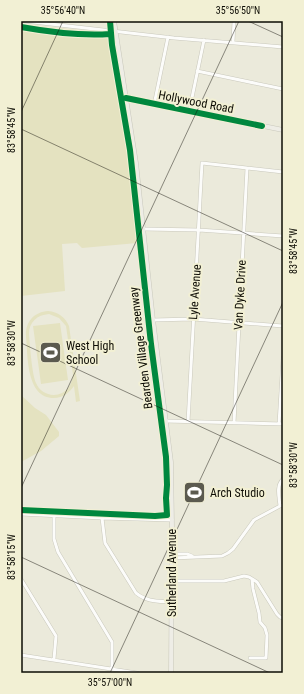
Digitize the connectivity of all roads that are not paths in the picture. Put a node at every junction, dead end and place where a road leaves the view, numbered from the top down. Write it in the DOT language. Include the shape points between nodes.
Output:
graph roads {
  1 [pos="24,21"];
  2 [pos="114,21"];
  3 [pos="234,21"];
  4 [pos="60,23"];
  5 [pos="115,31"];
  6 [pos="168,37"];
  7 [pos="204,40"];
  8 [pos="233,42"];
  9 [pos="283,48"];
  10 [pos="197,71"];
  11 [pos="283,89"];
  12 [pos="126,98"];
  13 [pos="154,104"];
  14 [pos="189,112"];
  15 [pos="283,130"];
  16 [pos="247,168"];
  17 [pos="283,172"];
  18 [pos="144,230"];
  19 [pos="199,230"];
  20 [pos="243,233"];
  21 [pos="283,236"];
  22 [pos="193,319"];
  23 [pos="153,320"];
  24 [pos="239,323"];
  25 [pos="283,326"];
  26 [pos="283,358"];
  27 [pos="165,421"];
  28 [pos="188,422"];
  29 [pos="234,423"];
  30 [pos="281,424"];
  31 [pos="283,479"];
  32 [pos="281,506"];
  33 [pos="21,514"];
  34 [pos="54,515"];
  35 [pos="102,518"];
  36 [pos="172,520"];
  37 [pos="172,556"];
  38 [pos="21,579"];
  39 [pos="252,579"];
  40 [pos="172,581"];
  41 [pos="171,602"];
  42 [pos="283,618"];
  43 [pos="21,654"];
  44 [pos="250,658"];
  45 [pos="54,659"];
  46 [pos="112,669"];
  47 [pos="137,673"];
  48 [pos="171,673"];
  1 -- 4 [label="street"];
  2 -- 5 [label="street, Sutherland Avenue"];
  3 -- 8 [label="street"];
  4 -- 5 [label="street"];
  5 -- 6 [label="street"];
  5 -- 12 [label="street, Sutherland Avenue"];
  6 -- 7 [label="street"];
  6 -- 13 [label="street"];
  7 -- 8 [label="street"];
  7 -- 10 [label="street"];
  8 -- 9 [label="street"];
  10 -- 11 [label="street"];
  10 -- 14 [label="street"];
  12 -- 13 [label="street, Hollywood Road"];
  12 -- 18 [label="street, Sutherland Avenue"];
  13 -- 14 [label="street, Hollywood Road"];
  14 -- 15 [label="street, Hollywood Road"];
  16 -- 17 [label="street"];
  16 -- 19 [label="street, Lyle Avenue" via="202,163"];
  16 -- 20 [label="street, Van Dyke Drive"];
  18 -- 19 [label="street"];
  18 -- 23 [label="street, Sutherland Avenue"];
  19 -- 20 [label="street"];
  19 -- 22 [label="street, Lyle Avenue"];
  20 -- 21 [label="street"];
  20 -- 24 [label="street, Van Dyke Drive"];
  22 -- 23 [label="street"];
  22 -- 24 [label="street"];
  22 -- 28 [label="street, Lyle Avenue"];
  23 -- 27 [label="street, Sutherland Avenue"];
  24 -- 25 [label="street"];
  24 -- 29 [label="street, Van Dyke Drive"];
  26 -- 30 [label="street"];
  27 -- 28 [label="street"];
  27 -- 36 [label="street, Sutherland Avenue" via="171,462"];
  28 -- 29 [label="street"];
  29 -- 30 [label="street"];
  31 -- 32 [label="street" via="278,489"];
  32 -- 37 [label="street" via="254,520 233,549 222,556"];
  33 -- 34 [label="street"];
  34 -- 35 [label="street"];
  34 -- 46 [label="street" via="54,539 58,552 112,642"];
  35 -- 36 [label="street"];
  35 -- 41 [label="street" via="105,543 136,593 150,601"];
  36 -- 37 [label="street, Sutherland Avenue"];
  37 -- 40 [label="street, Sutherland Avenue"];
  38 -- 45 [label="street" via="56,636"];
  39 -- 40 [label="street" via="244,576 224,581"];
  39 -- 42 [label="street" via="257,582 277,614"];
  39 -- 44 [label="street" via="260,622 267,635 266,658"];
  40 -- 41 [label="street, Sutherland Avenue"];
  41 -- 48 [label="street, Sutherland Avenue"];
  43 -- 45 [label="street"];
  45 -- 46 [label="street"];
  46 -- 47 [label="street"];
}
